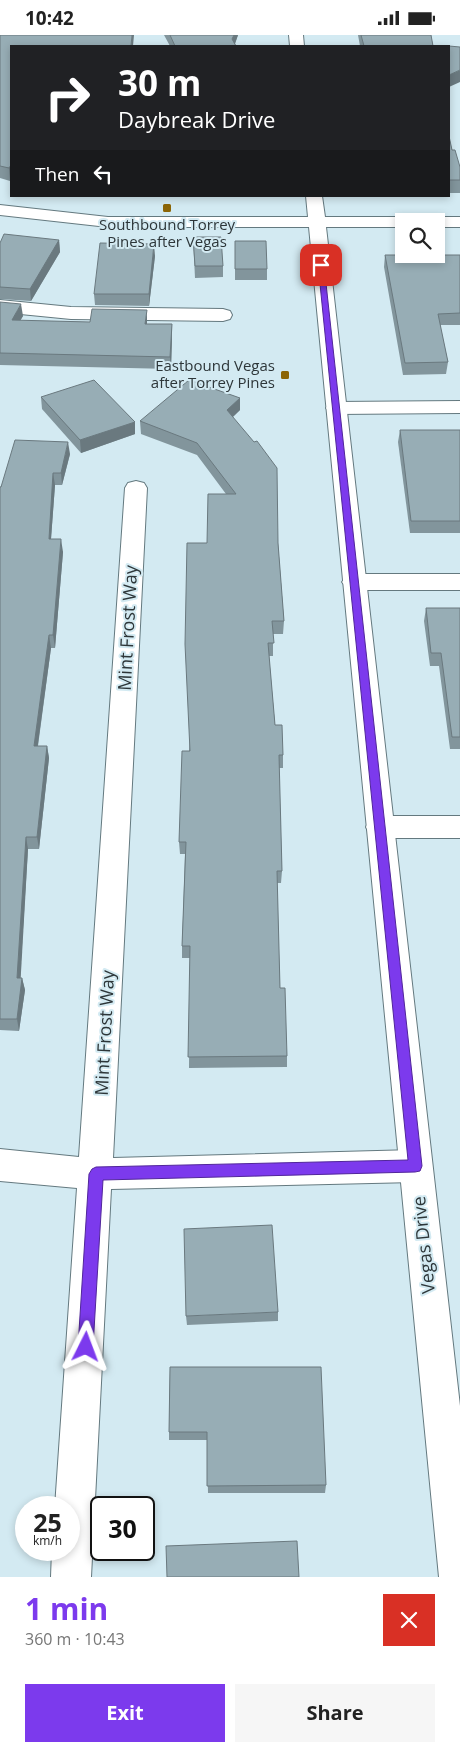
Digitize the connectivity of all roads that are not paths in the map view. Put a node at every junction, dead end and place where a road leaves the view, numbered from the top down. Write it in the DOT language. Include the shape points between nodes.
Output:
graph roads {
  1 [pos="315,209"];
  2 [pos="0,210"];
  3 [pos="395,221"];
  4 [pos="445,222"];
  5 [pos="460,222"];
  6 [pos="0,306"];
  7 [pos="223,315"];
  8 [pos="460,407"];
  9 [pos="336,408"];
  10 [pos="136,489"];
  11 [pos="354,582"];
  12 [pos="460,582"];
  13 [pos="380,827"];
  14 [pos="460,827"];
  15 [pos="0,1165"];
  16 [pos="415,1166"];
  17 [pos="96,1174"];
  18 [pos="72,1577"];
  19 [pos="459,1577"];
  1 -- 2 [label="main road" via="108,222"];
  1 -- 3 [label="main road"];
  1 -- 9 [label="main road, Vegas Drive"];
  4 -- 5 [label="main road"];
  6 -- 7 [label="main road" via="71,313"];
  8 -- 9 [label="main road"];
  9 -- 11 [label="main road, Vegas Drive"];
  10 -- 17 [label="main road, Mint Frost Way"];
  11 -- 12 [label="main road"];
  11 -- 13 [label="main road, Vegas Drive"];
  13 -- 14 [label="main road"];
  13 -- 16 [label="main road, Vegas Drive"];
  15 -- 17 [label="main road"];
  16 -- 17 [label="main road"];
  16 -- 19 [label="main road, Vegas Drive"];
  17 -- 18 [label="main road, Mint Frost Way"];
}
